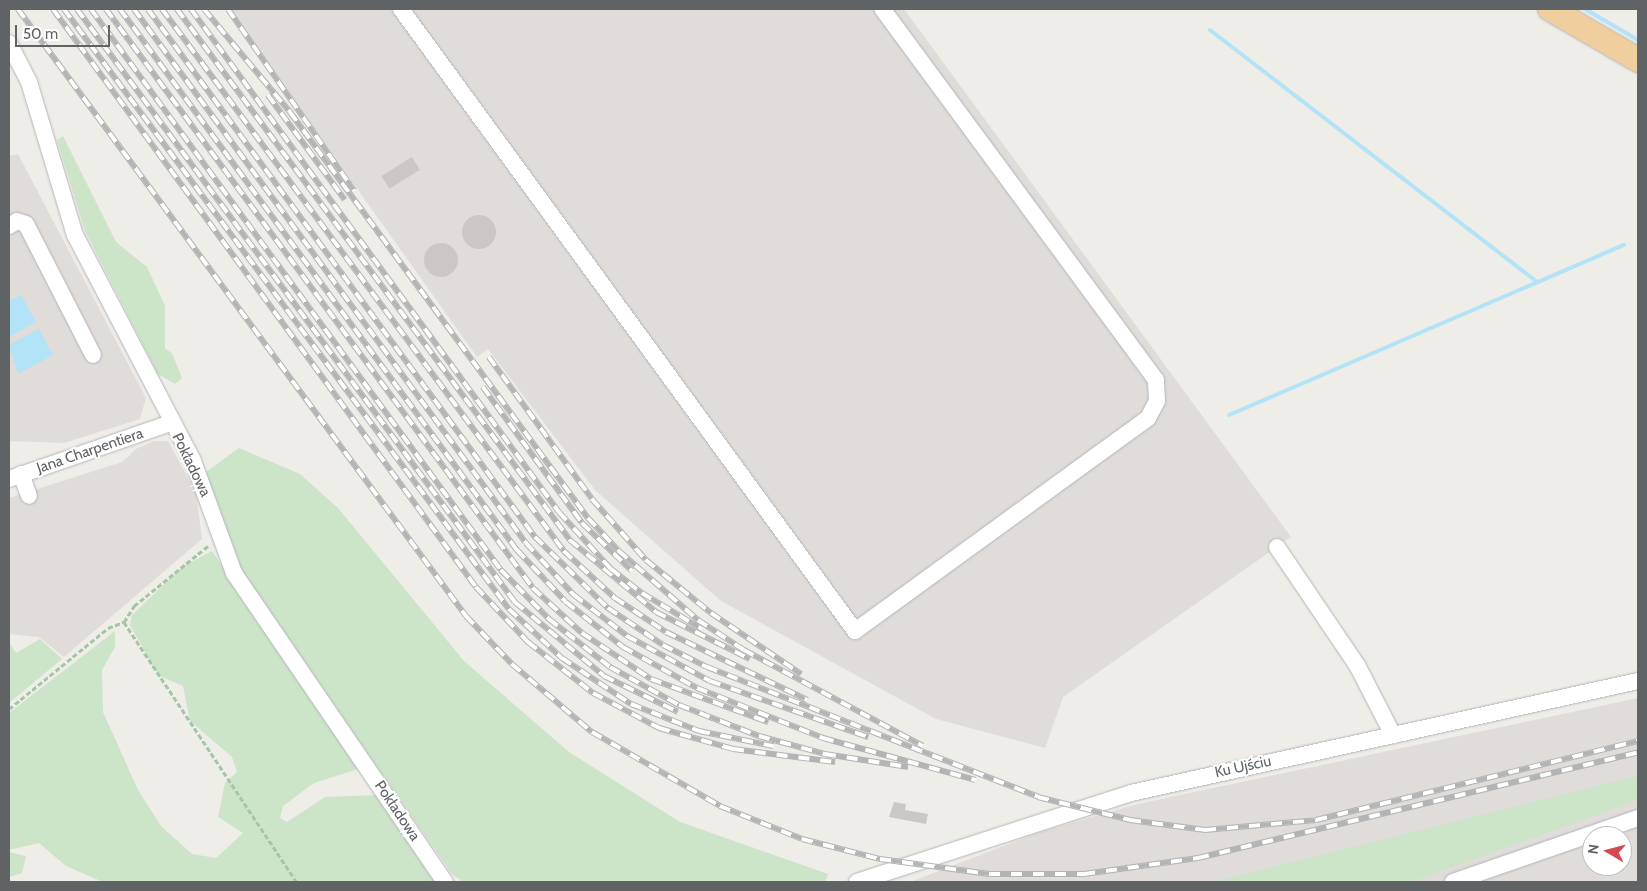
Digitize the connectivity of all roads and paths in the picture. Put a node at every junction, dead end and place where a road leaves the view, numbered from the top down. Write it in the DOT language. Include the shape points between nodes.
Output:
graph roads {
  1 [pos="401,9"];
  2 [pos="882,9"];
  3 [pos="1550,9"];
  4 [pos="9,43"];
  5 [pos="1638,60"];
  6 [pos="9,226"];
  7 [pos="93,355"];
  8 [pos="171,424"];
  9 [pos="13,475"];
  10 [pos="28,496"];
  11 [pos="206,546"];
  12 [pos="1277,547"];
  13 [pos="124,622"];
  14 [pos="1638,681"];
  15 [pos="9,709"];
  16 [pos="1393,735"];
  17 [pos="1638,818"];
  18 [pos="297,882"];
  19 [pos="445,882"];
  20 [pos="857,882"];
  21 [pos="1453,882"];
  1 -- 2 [label="street" via="856,631 1148,418 1157,401 1156,380"];
  3 -- 5 [label="highway"];
  4 -- 8 [label="street, Pokładowa" via="29,82 75,235"];
  6 -- 7 [label="street" via="17,221 26,224"];
  8 -- 9 [label="street, Jana Charpentiera"];
  8 -- 19 [label="street, Pokładowa" via="207,492 218,539 234,573"];
  9 -- 10 [label="street"];
  11 -- 13 [label="path" via="134,606"];
  12 -- 16 [label="street" via="1357,665"];
  13 -- 15 [label="path" via="108,628"];
  13 -- 18 [label="path"];
  14 -- 16 [label="street, Ku Ujściu"];
  16 -- 20 [label="street, Ku Ujściu" via="1097,802"];
  17 -- 21 [label="street"];
}
